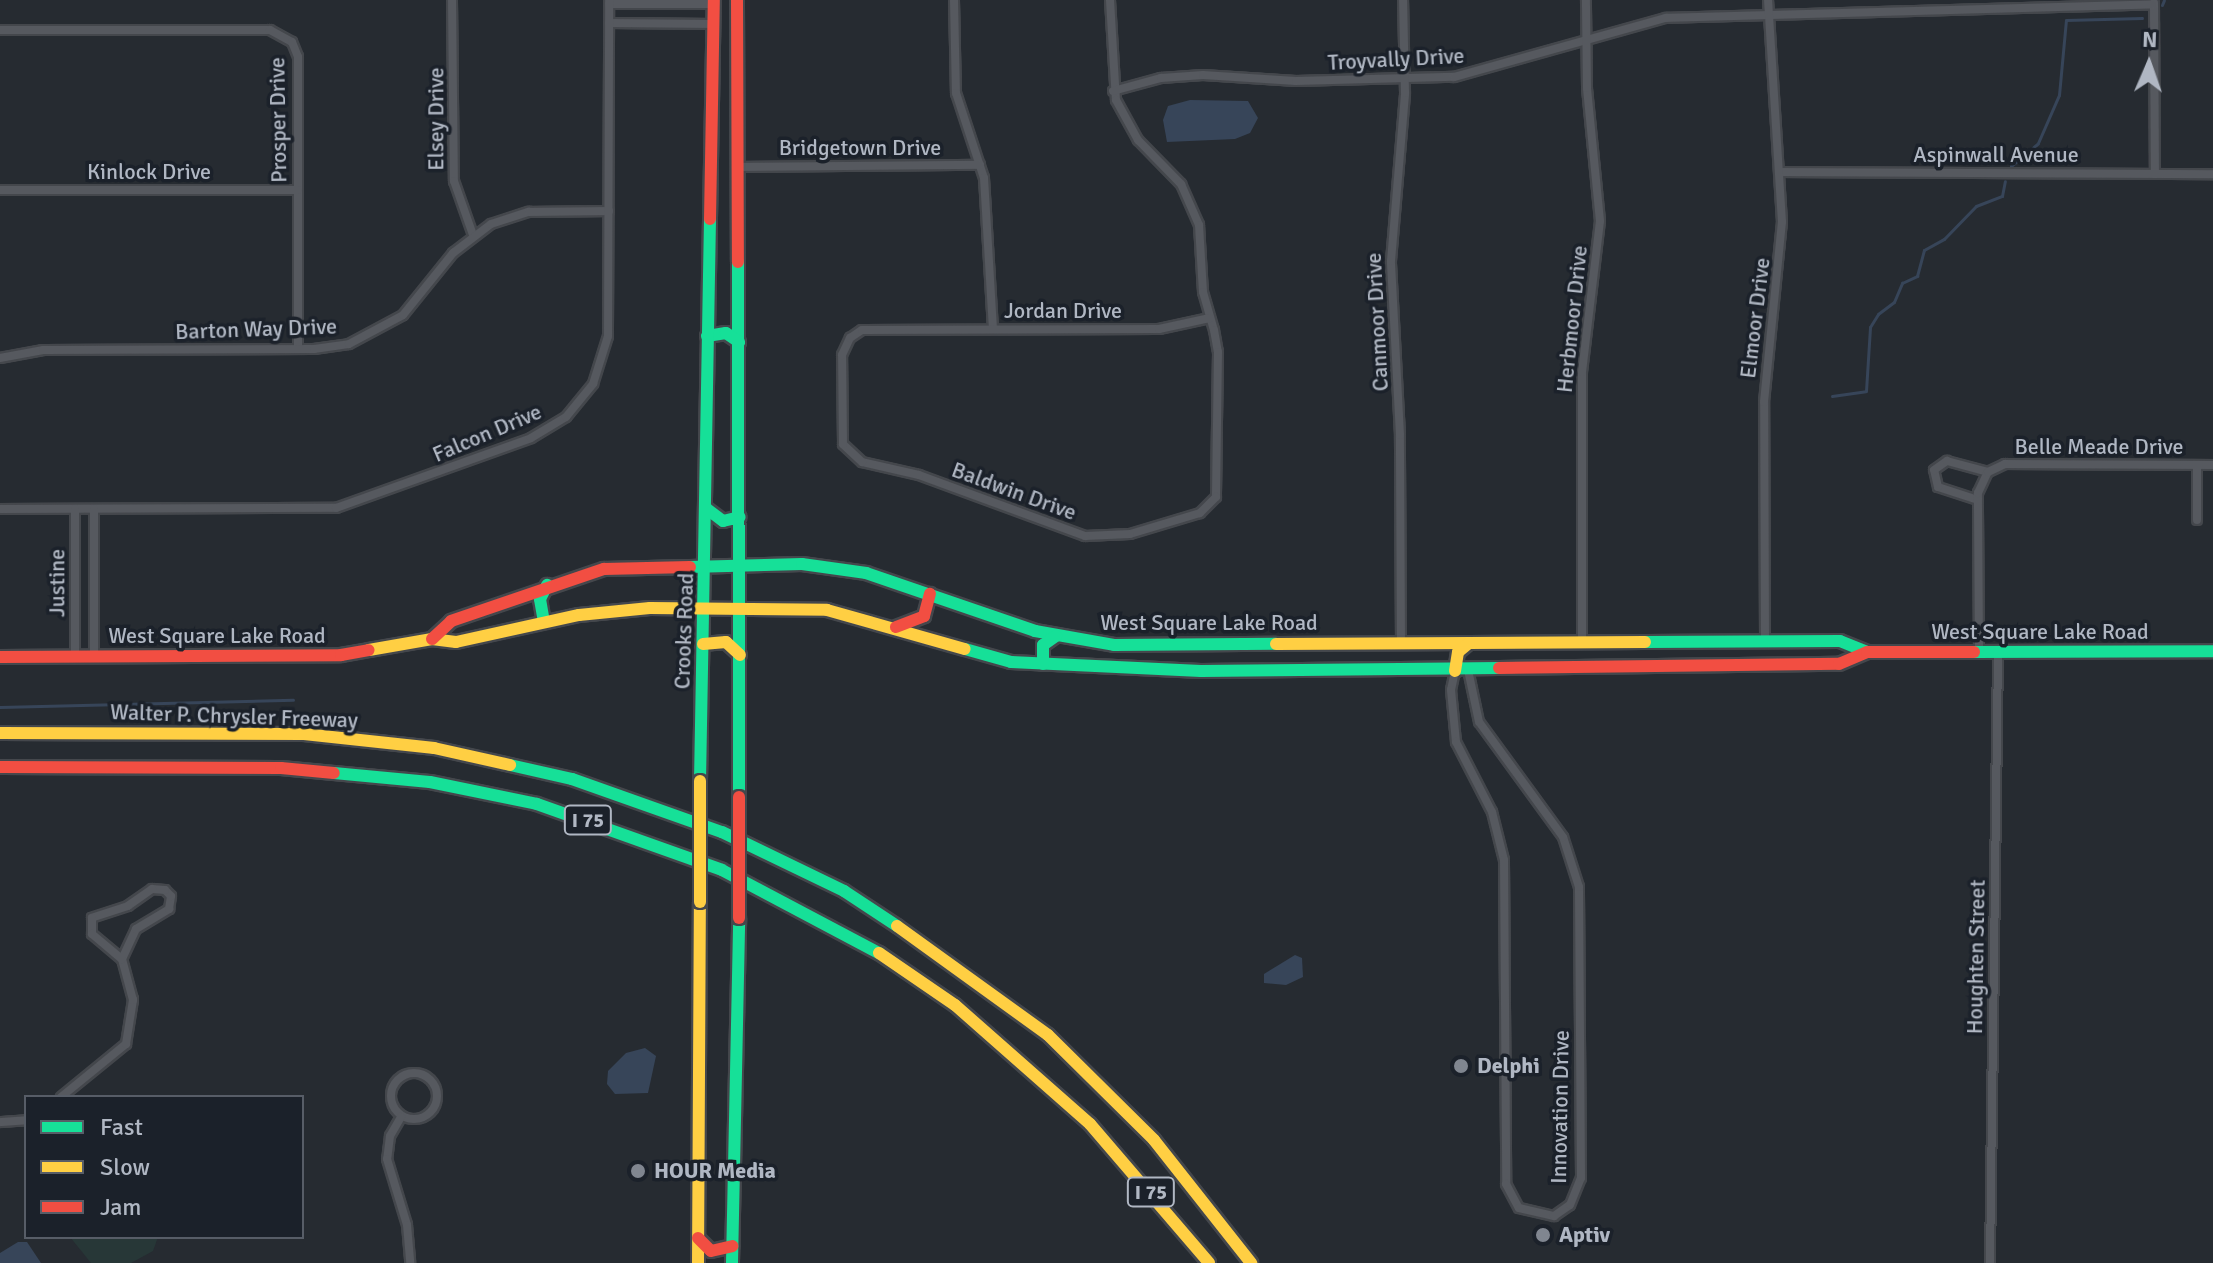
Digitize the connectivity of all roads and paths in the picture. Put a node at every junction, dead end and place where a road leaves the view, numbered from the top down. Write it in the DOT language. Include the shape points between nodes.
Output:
graph roads {
  1 [pos="452,0"];
  2 [pos="954,0"];
  3 [pos="1110,0"];
  4 [pos="1403,0"];
  5 [pos="1586,0"];
  6 [pos="1768,0"];
  7 [pos="609,2"];
  8 [pos="714,2"];
  9 [pos="2154,2"];
  10 [pos="1964,4"];
  11 [pos="737,6"];
  12 [pos="1769,17"];
  13 [pos="609,23"];
  14 [pos="714,24"];
  15 [pos="0,30"];
  16 [pos="1587,40"];
  17 [pos="1405,80"];
  18 [pos="1113,91"];
  19 [pos="712,163"];
  20 [pos="980,165"];
  21 [pos="739,169"];
  22 [pos="1780,172"];
  23 [pos="2155,174"];
  24 [pos="2213,174"];
  25 [pos="0,190"];
  26 [pos="298,190"];
  27 [pos="609,211"];
  28 [pos="473,235"];
  29 [pos="1210,318"];
  30 [pos="993,329"];
  31 [pos="707,336"];
  32 [pos="739,342"];
  33 [pos="298,349"];
  34 [pos="0,358"];
  35 [pos="849,454"];
  36 [pos="2197,465"];
  37 [pos="2213,465"];
  38 [pos="1988,472"];
  39 [pos="1978,500"];
  40 [pos="0,509"];
  41 [pos="75,509"];
  42 [pos="94,509"];
  43 [pos="707,509"];
  44 [pos="740,517"];
  45 [pos="2197,520"];
  46 [pos="705,565"];
  47 [pos="740,565"];
  48 [pos="547,585"];
  49 [pos="930,594"];
  50 [pos="704,608"];
  51 [pos="741,608"];
  52 [pos="544,622"];
  53 [pos="893,627"];
  54 [pos="1056,636"];
  55 [pos="432,639"];
  56 [pos="1765,641"];
  57 [pos="1808,642"];
  58 [pos="1469,643"];
  59 [pos="1582,643"];
  60 [pos="703,644"];
  61 [pos="1271,644"];
  62 [pos="1401,644"];
  63 [pos="1979,651"];
  64 [pos="2213,651"];
  65 [pos="1867,652"];
  66 [pos="1998,652"];
  67 [pos="740,655"];
  68 [pos="75,656"];
  69 [pos="94,656"];
  70 [pos="0,657"];
  71 [pos="1043,664"];
  72 [pos="1801,664"];
  73 [pos="1462,670"];
  74 [pos="1264,671"];
  75 [pos="0,733"];
  76 [pos="0,767"];
  77 [pos="122,959"];
  78 [pos="64,1095"];
  79 [pos="401,1117"];
  80 [pos="24,1120"];
  81 [pos="0,1122"];
  82 [pos="698,1238"];
  83 [pos="732,1246"];
  84 [pos="410,1263"];
  85 [pos="698,1263"];
  86 [pos="732,1263"];
  87 [pos="1209,1263"];
  88 [pos="1251,1263"];
  89 [pos="1990,1263"];
  1 -- 28 [label="street, Elsey Drive" via="454,181"];
  2 -- 20 [label="street" via="956,93"];
  3 -- 18 [label="street"];
  4 -- 17 [label="street, Canmoor Drive"];
  5 -- 16 [label="street, Herbmoor Drive"];
  6 -- 12 [label="street, Elmoor Drive"];
  7 -- 8 [label="street"];
  7 -- 13 [label="street, Falcon Drive"];
  8 -- 11 [label="main road"];
  8 -- 14 [label="main road, Crooks Road"];
  9 -- 10 [label="street, Troyvally Drive"];
  9 -- 23 [label="street"];
  10 -- 12 [label="street, Troyvally Drive"];
  11 -- 21 [label="main road"];
  12 -- 16 [label="street, Troyvally Drive" via="1666,18"];
  12 -- 22 [label="street, Elmoor Drive"];
  13 -- 14 [label="street"];
  13 -- 27 [label="street, Falcon Drive"];
  14 -- 19 [label="main road, Crooks Road"];
  15 -- 26 [label="street, Prosper Drive" via="282,34 298,57"];
  16 -- 17 [label="street, Troyvally Drive" via="1493,70"];
  16 -- 59 [label="street, Herbmoor Drive" via="1600,221 1582,372"];
  17 -- 18 [label="street, Troyvally Drive" via="1203,75 1161,78"];
  17 -- 62 [label="street, Canmoor Drive" via="1391,261 1400,435"];
  18 -- 29 [label="street" via="1132,132 1176,177 1190,201 1199,225"];
  19 -- 21 [label="main road" via="719,172"];
  19 -- 31 [label="main road, Crooks Road"];
  20 -- 21 [label="street, Bridgetown Drive"];
  20 -- 30 [label="street"];
  21 -- 32 [label="main road"];
  22 -- 23 [label="street, Aspinwall Avenue"];
  22 -- 56 [label="street, Elmoor Drive" via="1781,256 1764,402"];
  23 -- 24 [label="street, Aspinwall Avenue"];
  25 -- 26 [label="street, Kinlock Drive"];
  26 -- 33 [label="street, Prosper Drive"];
  27 -- 28 [label="street, Barton Way Drive" via="520,214"];
  27 -- 42 [label="street, Falcon Drive" via="604,358 577,407 543,432 336,508"];
  28 -- 33 [label="street, Barton Way Drive" via="394,322 349,344"];
  29 -- 30 [label="street, Jordan Drive" via="1159,329"];
  29 -- 35 [label="street, Baldwin Drive" via="1219,362 1219,486 1213,503 1200,513 1130,534 1085,536"];
  30 -- 35 [label="street, Jordan Drive" via="867,329 850,338 841,360 842,438"];
  31 -- 32 [label="main road" via="726,333"];
  31 -- 43 [label="main road, Crooks Road"];
  32 -- 44 [label="main road"];
  33 -- 34 [label="street, Barton Way Drive" via="43,350"];
  36 -- 37 [label="street, Belle Meade Drive"];
  36 -- 38 [label="street, Belle Meade Drive" via="2005,464"];
  36 -- 45 [label="street"];
  38 -- 39 [label="street, Belle Meade Drive"];
  38 -- 39 [label="street, Belle Meade Drive" via="1947,461 1939,463 1933,475 1938,487"];
  39 -- 63 [label="street"];
  40 -- 41 [label="street, Falcon Drive"];
  41 -- 42 [label="street, Falcon Drive"];
  41 -- 68 [label="street, Justine"];
  42 -- 69 [label="street, Justine"];
  43 -- 44 [label="main road" via="723,521"];
  43 -- 46 [label="main road, Crooks Road"];
  44 -- 47 [label="main road"];
  46 -- 47 [label="main road, West Square Lake Road"];
  46 -- 48 [label="main road, West Square Lake Road" via="623,566"];
  46 -- 50 [label="main road, Crooks Road"];
  47 -- 49 [label="main road, West Square Lake Road" via="840,568"];
  47 -- 51 [label="main road"];
  48 -- 52 [label="main road" via="540,599"];
  48 -- 55 [label="main road, West Square Lake Road" via="451,621"];
  49 -- 53 [label="main road" via="924,616"];
  49 -- 54 [label="main road, West Square Lake Road"];
  50 -- 51 [label="main road, West Square Lake Road"];
  50 -- 52 [label="main road, West Square Lake Road" via="612,610"];
  50 -- 60 [label="main road, Crooks Road"];
  51 -- 53 [label="main road, West Square Lake Road" via="827,610"];
  51 -- 67 [label="main road"];
  52 -- 55 [label="main road, West Square Lake Road" via="456,642"];
  53 -- 71 [label="main road, West Square Lake Road" via="968,653"];
  54 -- 61 [label="main road, West Square Lake Road" via="1129,646"];
  54 -- 71 [label="main road" via="1043,645"];
  55 -- 69 [label="main road, West Square Lake Road" via="332,656"];
  56 -- 57 [label="main road, West Square Lake Road"];
  56 -- 59 [label="main road, West Square Lake Road"];
  57 -- 65 [label="main road, West Square Lake Road" via="1840,641"];
  57 -- 72 [label="main road" via="1810,654"];
  58 -- 59 [label="main road, West Square Lake Road"];
  58 -- 62 [label="main road, West Square Lake Road"];
  58 -- 73 [label="main road" via="1458,652"];
  60 -- 67 [label="main road" via="726,642"];
  60 -- 82 [label="main road, Crooks Road, bridge"];
  61 -- 62 [label="main road, West Square Lake Road"];
  61 -- 74 [label="main road" via="1274,662"];
  63 -- 65 [label="main road, West Square Lake Road"];
  63 -- 66 [label="main road, West Square Lake Road"];
  64 -- 66 [label="main road, West Square Lake Road"];
  65 -- 72 [label="main road, West Square Lake Road" via="1839,664"];
  66 -- 89 [label="street, Houghten Street"];
  67 -- 83 [label="main road, bridge"];
  68 -- 69 [label="main road, West Square Lake Road"];
  68 -- 70 [label="main road, West Square Lake Road"];
  71 -- 74 [label="main road, West Square Lake Road"];
  72 -- 73 [label="main road, West Square Lake Road"];
  73 -- 73 [label="street, Innovation Drive" via="1451,690 1456,742 1492,812 1504,860 1506,1184 1519,1208 1554,1216 1570,1205 1581,1178 1579,887 1563,837 1479,722"];
  73 -- 74 [label="main road, West Square Lake Road"];
  75 -- 88 [label="main road, Walter P. Chrysler Freeway / I 75" via="304,734 434,748 572,779 722,832 844,891 977,979 1048,1035 1154,1140"];
  76 -- 87 [label="main road, I 75" via="281,768 430,782 537,804 722,870 871,947 955,1005 1090,1124"];
  77 -- 77 [label="street" via="136,929 169,909 171,896 165,890 152,889 124,908 92,918 92,934"];
  77 -- 78 [label="street" via="132,988 128,1038 119,1052"];
  79 -- 79 [label="street" via="419,1118 435,1106 436,1088 428,1077 411,1072 395,1082 392,1105"];
  79 -- 84 [label="street" via="390,1136 387,1159 407,1225"];
  80 -- 81 [label="street"];
  82 -- 83 [label="main road" via="717,1252"];
  82 -- 85 [label="main road, Crooks Road"];
  83 -- 86 [label="main road"];
}
